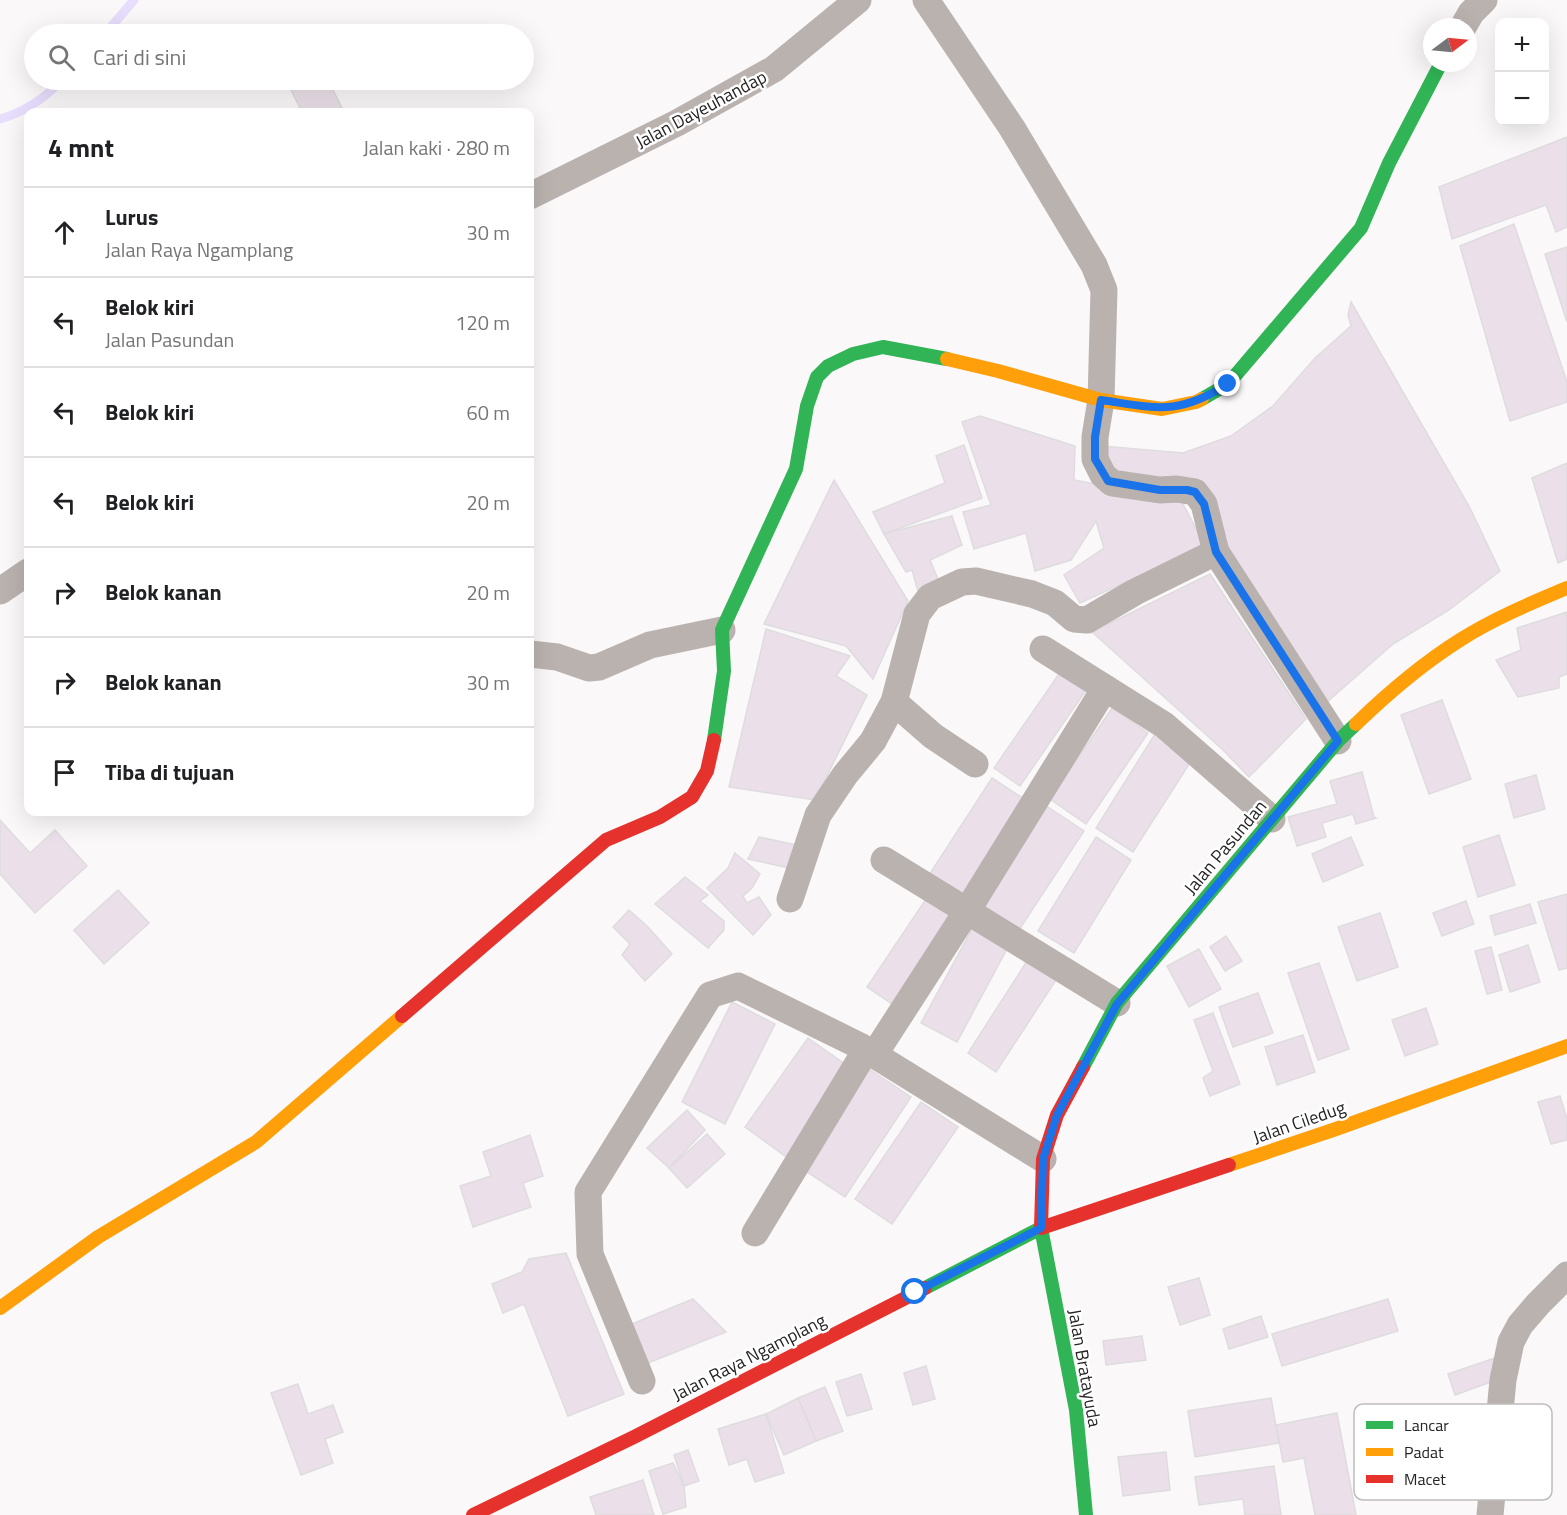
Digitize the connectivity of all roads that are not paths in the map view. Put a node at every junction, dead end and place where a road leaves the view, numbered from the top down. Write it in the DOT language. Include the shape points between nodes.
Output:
graph roads {
  1 [pos="858,0"];
  2 [pos="926,0"];
  3 [pos="1484,0"];
  4 [pos="1468,18"];
  5 [pos="1436,72"];
  6 [pos="534,194"];
  7 [pos="1098,417"];
  8 [pos="1216,552"];
  9 [pos="24,575"];
  10 [pos="1567,588"];
  11 [pos="0,591"];
  12 [pos="722,630"];
  13 [pos="1043,649"];
  14 [pos="534,654"];
  15 [pos="1106,688"];
  16 [pos="894,702"];
  17 [pos="1338,741"];
  18 [pos="975,764"];
  19 [pos="1272,819"];
  20 [pos="884,860"];
  21 [pos="790,899"];
  22 [pos="967,911"];
  23 [pos="1117,1004"];
  24 [pos="1567,1046"];
  25 [pos="870,1052"];
  26 [pos="1043,1159"];
  27 [pos="1041,1228"];
  28 [pos="755,1233"];
  29 [pos="1567,1275"];
  30 [pos="0,1308"];
  31 [pos="642,1381"];
  32 [pos="1501,1404"];
  33 [pos="1491,1500"];
  34 [pos="473,1515"];
  35 [pos="1086,1515"];
  36 [pos="1490,1515"];
  1 -- 6 [label="street, Jalan Dayeuhandap" via="774,69 677,123"];
  2 -- 7 [label="street" via="1012,128 1094,266 1104,290"];
  3 -- 4 [label="street"];
  5 -- 7 [label="street" via="1389,163 1361,228 1228,384 1197,402"];
  7 -- 8 [label="street" via="1095,459 1108,481 1195,492 1204,504"];
  7 -- 12 [label="street" via="998,371 912,351 883,346 828,366 816,376 796,469"];
  8 -- 16 [label="street" via="1088,620 1074,619 1054,603 1032,594 976,581 947,588 930,597 917,614"];
  8 -- 17 [label="street"];
  9 -- 11 [label="street"];
  10 -- 17 [label="street, Jalan Pasundan" via="1460,640 1395,688"];
  12 -- 14 [label="street" via="650,645 599,668"];
  12 -- 30 [label="street" via="724,671 718,722 707,771 692,797 660,817 606,840 256,1142 98,1238"];
  13 -- 15 [label="street"];
  15 -- 19 [label="street" via="1164,724"];
  15 -- 22 [label="street"];
  16 -- 18 [label="street" via="933,736"];
  16 -- 21 [label="street" via="873,741 818,815"];
  17 -- 19 [label="street, Jalan Pasundan"];
  19 -- 23 [label="street, Jalan Pasundan"];
  20 -- 22 [label="street"];
  22 -- 23 [label="street"];
  22 -- 25 [label="street"];
  23 -- 26 [label="street, Jalan Pasundan" via="1057,1115"];
  24 -- 27 [label="street, Jalan Ciledug"];
  25 -- 26 [label="street"];
  25 -- 28 [label="street"];
  25 -- 31 [label="street" via="738,986 710,995 588,1192 590,1254"];
  26 -- 27 [label="street, Jalan Pasundan"];
  27 -- 34 [label="street, Jalan Raya Ngamplang"];
  27 -- 35 [label="street, Jalan Bratayuda" via="1076,1410"];
  29 -- 32 [label="street" via="1520,1325 1511,1342"];
  33 -- 36 [label="street"];
}
